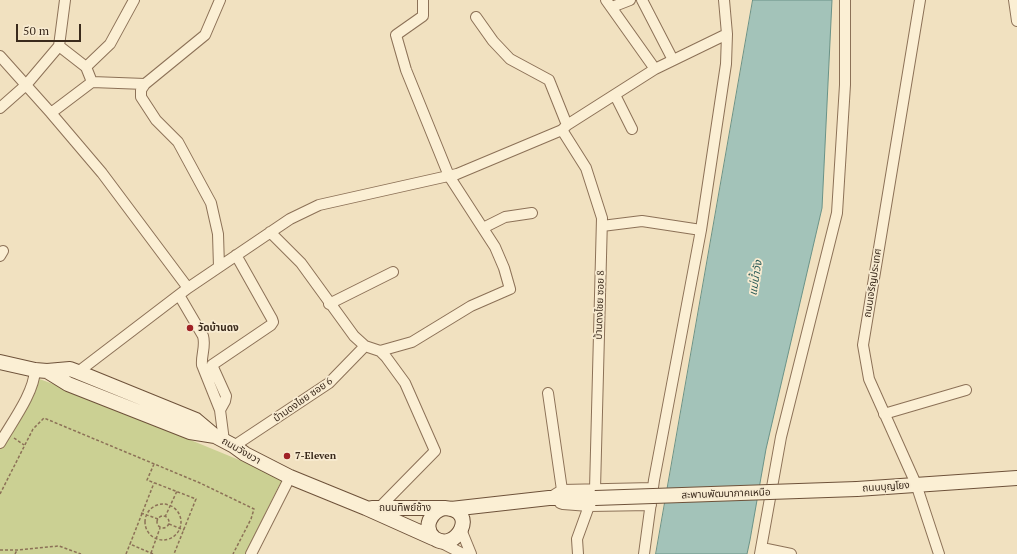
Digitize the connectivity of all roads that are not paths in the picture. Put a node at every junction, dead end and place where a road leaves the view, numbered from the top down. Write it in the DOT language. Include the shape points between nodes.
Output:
graph roads {
  1 [pos="66,0"];
  2 [pos="134,0"];
  3 [pos="220,0"];
  4 [pos="423,0"];
  5 [pos="630,0"];
  6 [pos="642,0"];
  7 [pos="724,0"];
  8 [pos="845,0"];
  9 [pos="920,0"];
  10 [pos="1014,0"];
  11 [pos="609,3"];
  12 [pos="476,17"];
  13 [pos="1017,21"];
  14 [pos="727,34"];
  15 [pos="59,46"];
  16 [pos="0,56"];
  17 [pos="674,60"];
  18 [pos="86,67"];
  19 [pos="655,69"];
  20 [pos="92,82"];
  21 [pos="145,84"];
  22 [pos="26,85"];
  23 [pos="615,94"];
  24 [pos="0,108"];
  25 [pos="51,113"];
  26 [pos="565,127"];
  27 [pos="632,130"];
  28 [pos="449,176"];
  29 [pos="532,213"];
  30 [pos="602,226"];
  31 [pos="483,228"];
  32 [pos="701,230"];
  33 [pos="270,232"];
  34 [pos="236,255"];
  35 [pos="219,267"];
  36 [pos="392,272"];
  37 [pos="188,288"];
  38 [pos="179,295"];
  39 [pos="329,304"];
  40 [pos="365,346"];
  41 [pos="380,351"];
  42 [pos="0,362"];
  43 [pos="41,370"];
  44 [pos="78,372"];
  45 [pos="966,390"];
  46 [pos="548,393"];
  47 [pos="220,410"];
  48 [pos="884,414"];
  49 [pos="224,441"];
  50 [pos="0,443"];
  51 [pos="290,478"];
  52 [pos="1017,478"];
  53 [pos="916,484"];
  54 [pos="653,488"];
  55 [pos="857,489"];
  56 [pos="562,490"];
  57 [pos="549,498"];
  58 [pos="593,498"];
  59 [pos="491,504"];
  60 [pos="651,506"];
  61 [pos="373,508"];
  62 [pos="448,509"];
  63 [pos="462,527"];
  64 [pos="437,540"];
  65 [pos="761,551"];
  66 [pos="251,554"];
  67 [pos="463,554"];
  68 [pos="471,554"];
  69 [pos="578,554"];
  70 [pos="644,554"];
  71 [pos="791,554"];
  72 [pos="939,554"];
  1 -- 15 [label="street"];
  2 -- 18 [label="street" via="110,44"];
  3 -- 21 [label="street" via="205,36"];
  4 -- 28 [label="street" via="423,16 396,35 406,70"];
  5 -- 11 [label="street"];
  6 -- 17 [label="street"];
  7 -- 14 [label="street"];
  8 -- 65 [label="street" via="845,85 838,212 781,438"];
  9 -- 48 [label="street, ถนนเจริญประเทศ" via="863,346 869,379"];
  10 -- 13 [label="street"];
  11 -- 19 [label="street"];
  12 -- 26 [label="street, บ้านดงไชย ซอย 8" via="510,59 549,80"];
  14 -- 17 [label="street"];
  14 -- 32 [label="street" via="726,64"];
  15 -- 18 [label="street"];
  15 -- 22 [label="street"];
  16 -- 22 [label="street"];
  17 -- 19 [label="street"];
  18 -- 20 [label="street"];
  19 -- 23 [label="street"];
  20 -- 21 [label="street"];
  20 -- 25 [label="street"];
  21 -- 35 [label="street" via="141,90 141,97 156,120 178,142 211,203 218,234"];
  22 -- 24 [label="street"];
  22 -- 25 [label="street"];
  23 -- 26 [label="street"];
  23 -- 27 [label="street"];
  25 -- 37 [label="street" via="102,173"];
  26 -- 28 [label="street"];
  26 -- 30 [label="street, บ้านดงไชย ซอย 8" via="586,168 602,218"];
  28 -- 31 [label="street"];
  28 -- 33 [label="street" via="319,205"];
  29 -- 31 [label="street" via="506,217"];
  30 -- 32 [label="street" via="642,221"];
  30 -- 58 [label="street, บ้านดงไชย ซอย 8"];
  31 -- 41 [label="street" via="495,247 510,289 471,306 412,342"];
  32 -- 54 [label="street"];
  33 -- 34 [label="street"];
  33 -- 39 [label="street" via="301,264"];
  34 -- 35 [label="street"];
  34 -- 47 [label="street" via="273,322 212,365 226,396"];
  35 -- 37 [label="street"];
  36 -- 39 [label="street"];
  37 -- 38 [label="street"];
  38 -- 44 [label="street"];
  38 -- 47 [label="street" via="203,336 202,365"];
  39 -- 40 [label="street"];
  40 -- 41 [label="street"];
  40 -- 49 [label="street, บ้านดงไชย ซอย 6" via="329,383"];
  41 -- 61 [label="street" via="405,383 435,451"];
  42 -- 43 [label="street, ถนนวังขวา"];
  43 -- 44 [label="street" via="70,369"];
  43 -- 49 [label="street, ถนนวังขวา" via="68,384 190,432"];
  43 -- 50 [label="street" via="34,377 31,389"];
  44 -- 49 [label="street" via="196,420"];
  45 -- 48 [label="street"];
  46 -- 56 [label="street"];
  47 -- 49 [label="street"];
  48 -- 53 [label="street, ถนนเจริญประเทศ"];
  49 -- 51 [label="street, ถนนวังขวา"];
  51 -- 61 [label="street, ถนนวังขวา"];
  51 -- 66 [label="street"];
  52 -- 53 [label="street, ถนนบุญโยง"];
  53 -- 55 [label="street, ถนนบุญโยง"];
  53 -- 72 [label="street, ถนนเจริญประเทศ"];
  54 -- 58 [label="street"];
  54 -- 60 [label="street"];
  55 -- 58 [label="street, สะพานพัฒนาภาคเหนือ, bridge"];
  56 -- 57 [label="street"];
  56 -- 58 [label="street"];
  57 -- 58 [label="street, สะพานพัฒนาภาคเหนือ"];
  57 -- 59 [label="street, ถนนทิพย์ช้าง"];
  58 -- 60 [label="street"];
  58 -- 69 [label="street, บ้านดงไชย ซอย 8" via="577,539"];
  59 -- 62 [label="street, ถนนทิพย์ช้าง"];
  59 -- 63 [label="street"];
  60 -- 70 [label="street"];
  61 -- 62 [label="street, ถนนทิพย์ช้าง"];
  61 -- 64 [label="street, ถนนวังขวา"];
  62 -- 63 [label="street" via="460,516"];
  62 -- 64 [label="street" via="434,512 431,517 428,528"];
  63 -- 64 [label="street" via="459,538 453,542"];
  63 -- 68 [label="street"];
  64 -- 67 [label="street, ถนนวังขวา"];
  65 -- 71 [label="street"];
}
